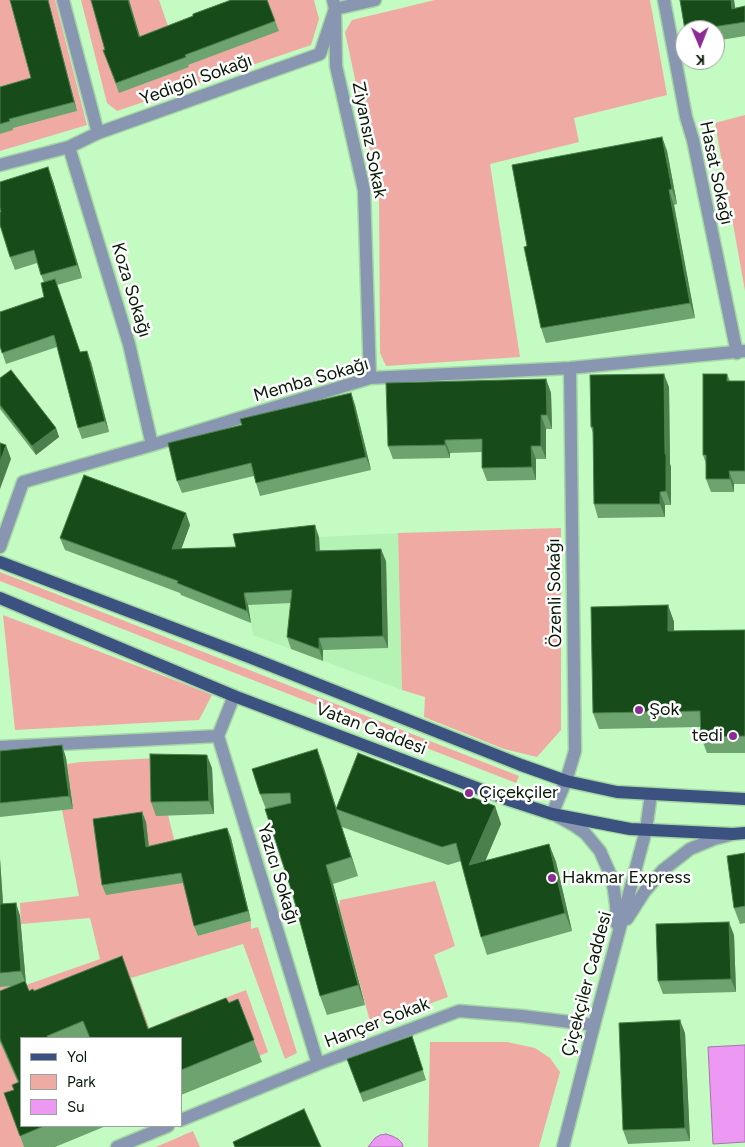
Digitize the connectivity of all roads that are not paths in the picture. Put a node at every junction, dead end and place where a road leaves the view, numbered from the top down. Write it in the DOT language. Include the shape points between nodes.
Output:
graph roads {
  1 [pos="63,0"];
  2 [pos="375,0"];
  3 [pos="664,0"];
  4 [pos="334,4"];
  5 [pos="98,133"];
  6 [pos="69,147"];
  7 [pos="0,165"];
  8 [pos="741,352"];
  9 [pos="570,368"];
  10 [pos="370,378"];
  11 [pos="152,445"];
  12 [pos="0,546"];
  13 [pos="0,562"];
  14 [pos="0,598"];
  15 [pos="234,696"];
  16 [pos="218,736"];
  17 [pos="0,747"];
  18 [pos="566,781"];
  19 [pos="651,794"];
  20 [pos="745,799"];
  21 [pos="552,814"];
  22 [pos="646,830"];
  23 [pos="739,833"];
  24 [pos="614,949"];
  25 [pos="594,1025"];
  26 [pos="318,1064"];
  27 [pos="182,1120"];
  28 [pos="166,1127"];
  29 [pos="117,1147"];
  30 [pos="563,1147"];
  1 -- 5 [label="street"];
  2 -- 4 [label="street"];
  3 -- 8 [label="street, Hasat Sokağı" via="686,117"];
  4 -- 5 [label="street, Yedigöl Sokağı" via="320,54"];
  4 -- 10 [label="street, Ziyansız Sokak" via="336,66 364,190"];
  5 -- 6 [label="street, Yedigöl Sokağı"];
  6 -- 7 [label="street, Yedigöl Sokağı"];
  6 -- 11 [label="street, Koza Sokağı" via="129,344"];
  8 -- 9 [label="street, Memba Sokağı"];
  9 -- 10 [label="street, Memba Sokağı"];
  9 -- 18 [label="street, Özenli Sokağı" via="575,751"];
  10 -- 11 [label="street, Memba Sokağı"];
  11 -- 12 [label="street, Memba Sokağı" via="23,482"];
  13 -- 18 [label="main road, Vatan Caddesi"];
  14 -- 15 [label="main road, Vatan Caddesi"];
  15 -- 16 [label="street"];
  15 -- 21 [label="main road, Vatan Caddesi"];
  16 -- 17 [label="street"];
  16 -- 26 [label="street, Yazıcı Sokağı"];
  18 -- 19 [label="main road, Vatan Caddesi" via="617,792"];
  18 -- 21 [label="street, Özenli Sokağı"];
  19 -- 20 [label="main road, Vatan Caddesi"];
  19 -- 22 [label="street, Çiçekçiler Caddesi"];
  21 -- 22 [label="main road, Vatan Caddesi" via="630,830"];
  21 -- 24 [label="street" via="585,833 606,863 616,905"];
  22 -- 23 [label="main road, Vatan Caddesi"];
  22 -- 24 [label="street, Çiçekçiler Caddesi"];
  23 -- 24 [label="street" via="714,839 690,850 663,870 629,915"];
  24 -- 25 [label="street, Çiçekçiler Caddesi"];
  25 -- 26 [label="street, Hançer Sokak" via="459,1011"];
  25 -- 30 [label="street, Çiçekçiler Caddesi"];
  26 -- 27 [label="street, Hançer Sokak"];
  28 -- 29 [label="street"];
}
